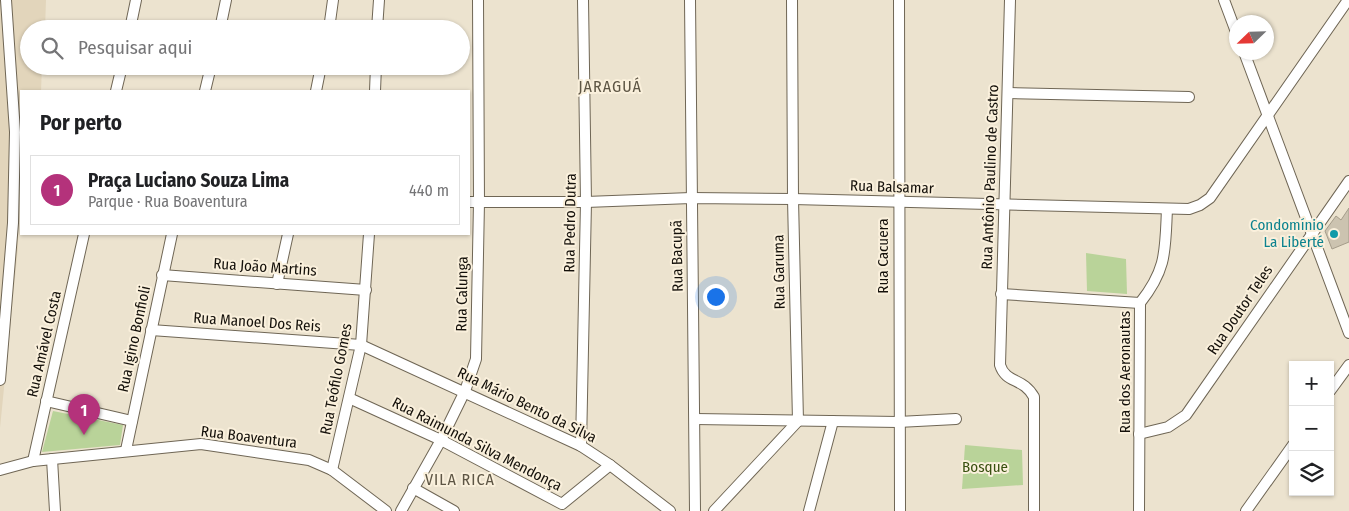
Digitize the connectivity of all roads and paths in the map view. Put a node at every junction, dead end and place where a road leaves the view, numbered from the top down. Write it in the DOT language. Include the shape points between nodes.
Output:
graph roads {
  1 [pos="6,0"];
  2 [pos="136,0"];
  3 [pos="226,0"];
  4 [pos="333,0"];
  5 [pos="379,0"];
  6 [pos="478,0"];
  7 [pos="583,0"];
  8 [pos="690,0"];
  9 [pos="792,0"];
  10 [pos="900,0"];
  11 [pos="1010,0"];
  12 [pos="1224,0"];
  13 [pos="1348,0"];
  14 [pos="1230,15"];
  15 [pos="132,20"];
  16 [pos="222,20"];
  17 [pos="330,20"];
  18 [pos="378,20"];
  19 [pos="1247,60"];
  20 [pos="120,75"];
  21 [pos="209,75"];
  22 [pos="319,75"];
  23 [pos="376,75"];
  24 [pos="116,90"];
  25 [pos="205,90"];
  26 [pos="316,90"];
  27 [pos="375,90"];
  28 [pos="1008,94"];
  29 [pos="1189,97"];
  30 [pos="1268,116"];
  31 [pos="1349,181"];
  32 [pos="692,198"];
  33 [pos="793,199"];
  34 [pos="474,202"];
  35 [pos="586,202"];
  36 [pos="898,203"];
  37 [pos="1003,205"];
  38 [pos="1167,209"];
  39 [pos="1312,232"];
  40 [pos="84,235"];
  41 [pos="172,235"];
  42 [pos="288,235"];
  43 [pos="369,235"];
  44 [pos="162,274"];
  45 [pos="278,284"];
  46 [pos="366,290"];
  47 [pos="1001,294"];
  48 [pos="1140,303"];
  49 [pos="151,330"];
  50 [pos="1349,333"];
  51 [pos="361,345"];
  52 [pos="1349,365"];
  53 [pos="0,380"];
  54 [pos="1334,386"];
  55 [pos="465,391"];
  56 [pos="349,398"];
  57 [pos="46,401"];
  58 [pos="695,419"];
  59 [pos="956,419"];
  60 [pos="132,421"];
  61 [pos="798,421"];
  62 [pos="833,421"];
  63 [pos="898,422"];
  64 [pos="1140,434"];
  65 [pos="441,440"];
  66 [pos="581,446"];
  67 [pos="126,450"];
  68 [pos="1289,450"];
  69 [pos="52,459"];
  70 [pos="33,462"];
  71 [pos="610,464"];
  72 [pos="0,470"];
  73 [pos="332,470"];
  74 [pos="413,488"];
  75 [pos="55,511"];
  76 [pos="386,511"];
  77 [pos="400,511"];
  78 [pos="454,511"];
  79 [pos="670,511"];
  80 [pos="696,511"];
  81 [pos="714,511"];
  82 [pos="809,511"];
  83 [pos="900,511"];
  84 [pos="1034,511"];
  85 [pos="1139,511"];
  86 [pos="1246,511"];
  1 -- 53 [label="street" via="15,132 14,222"];
  2 -- 15 [label="street"];
  3 -- 16 [label="street"];
  4 -- 17 [label="street"];
  5 -- 18 [label="street"];
  6 -- 34 [label="street, Rua Calunga"];
  7 -- 35 [label="street, Rua Pedro Dutra"];
  8 -- 32 [label="street, Rua Bacupã"];
  9 -- 33 [label="street, Rua Garuma"];
  10 -- 36 [label="street, Rua Cacuera"];
  11 -- 28 [label="street, Rua Antônio Paulino de Castro"];
  12 -- 14 [label="street"];
  13 -- 30 [label="street, Rua Balsamar"];
  19 -- 30 [label="street"];
  20 -- 24 [label="street"];
  21 -- 25 [label="street"];
  22 -- 26 [label="street"];
  23 -- 27 [label="street"];
  28 -- 29 [label="street"];
  28 -- 37 [label="street, Rua Antônio Paulino de Castro"];
  30 -- 38 [label="street, Rua Balsamar" via="1210,198 1189,209"];
  30 -- 39 [label="street"];
  31 -- 39 [label="street, Rua Doutor Teles"];
  32 -- 33 [label="street, Rua Balsamar"];
  32 -- 35 [label="street, Rua Balsamar"];
  32 -- 58 [label="street, Rua Bacupã"];
  33 -- 36 [label="street, Rua Balsamar"];
  33 -- 61 [label="street, Rua Garuma"];
  34 -- 35 [label="street, Rua Balsamar"];
  34 -- 55 [label="street, Rua Calunga" via="476,359"];
  35 -- 66 [label="street, Rua Pedro Dutra"];
  36 -- 37 [label="street, Rua Balsamar"];
  36 -- 63 [label="street, Rua Cacuera"];
  37 -- 38 [label="street, Rua Balsamar"];
  37 -- 47 [label="street, Rua Antônio Paulino de Castro"];
  38 -- 48 [label="street, Rua dos Aeronautas" via="1165,256 1159,276"];
  39 -- 50 [label="street"];
  39 -- 64 [label="street, Rua Doutor Teles" via="1186,415 1168,428"];
  40 -- 57 [label="street, Rua Amável Costa"];
  41 -- 44 [label="street, Rua Igino Bonfioli"];
  42 -- 45 [label="street"];
  43 -- 46 [label="street, Rua Teófilo Gomes"];
  44 -- 45 [label="street, Rua João Martins"];
  44 -- 49 [label="street, Rua Igino Bonfioli"];
  45 -- 46 [label="street, Rua João Martins"];
  46 -- 51 [label="street, Rua Teófilo Gomes"];
  47 -- 48 [label="street"];
  47 -- 84 [label="street, Rua Antônio Paulino de Castro" via="1002,373 1022,382 1034,397"];
  48 -- 64 [label="street, Rua dos Aeronautas"];
  49 -- 51 [label="street, Rua Manoel Dos Reis"];
  49 -- 60 [label="street, Rua Igino Bonfioli"];
  51 -- 55 [label="street, Rua Mário Bento da Silva"];
  51 -- 56 [label="street, Rua Teófilo Gomes"];
  52 -- 54 [label="street"];
  55 -- 65 [label="street, Rua Calunga"];
  55 -- 66 [label="street, Rua Mário Bento da Silva"];
  56 -- 65 [label="street, Rua Raimunda Silva Mendonça"];
  56 -- 73 [label="street, Rua Teófilo Gomes"];
  57 -- 60 [label="street"];
  57 -- 70 [label="street, Rua Amável Costa"];
  58 -- 61 [label="street"];
  58 -- 80 [label="street, Rua Bacupã"];
  59 -- 63 [label="street"];
  60 -- 67 [label="street, Rua Igino Bonfioli"];
  61 -- 62 [label="street"];
  61 -- 81 [label="street"];
  62 -- 63 [label="street"];
  62 -- 82 [label="street"];
  63 -- 83 [label="street, Rua Cacuera"];
  64 -- 85 [label="street, Rua dos Aeronautas"];
  65 -- 71 [label="street, Rua Raimunda Silva Mendonça" via="562,504"];
  65 -- 74 [label="street, Rua Calunga"];
  66 -- 71 [label="street, Rua Mário Bento da Silva"];
  67 -- 69 [label="street, Rua Boaventura"];
  67 -- 73 [label="street, Rua Boaventura" via="201,444 309,460"];
  68 -- 86 [label="street"];
  69 -- 70 [label="street, Rua Boaventura"];
  69 -- 75 [label="street"];
  70 -- 72 [label="street, Rua Boaventura"];
  71 -- 79 [label="street, Rua Mário Bento da Silva"];
  73 -- 76 [label="street, Rua Boaventura"];
  74 -- 77 [label="street, Rua Calunga"];
  74 -- 78 [label="street"];
}
